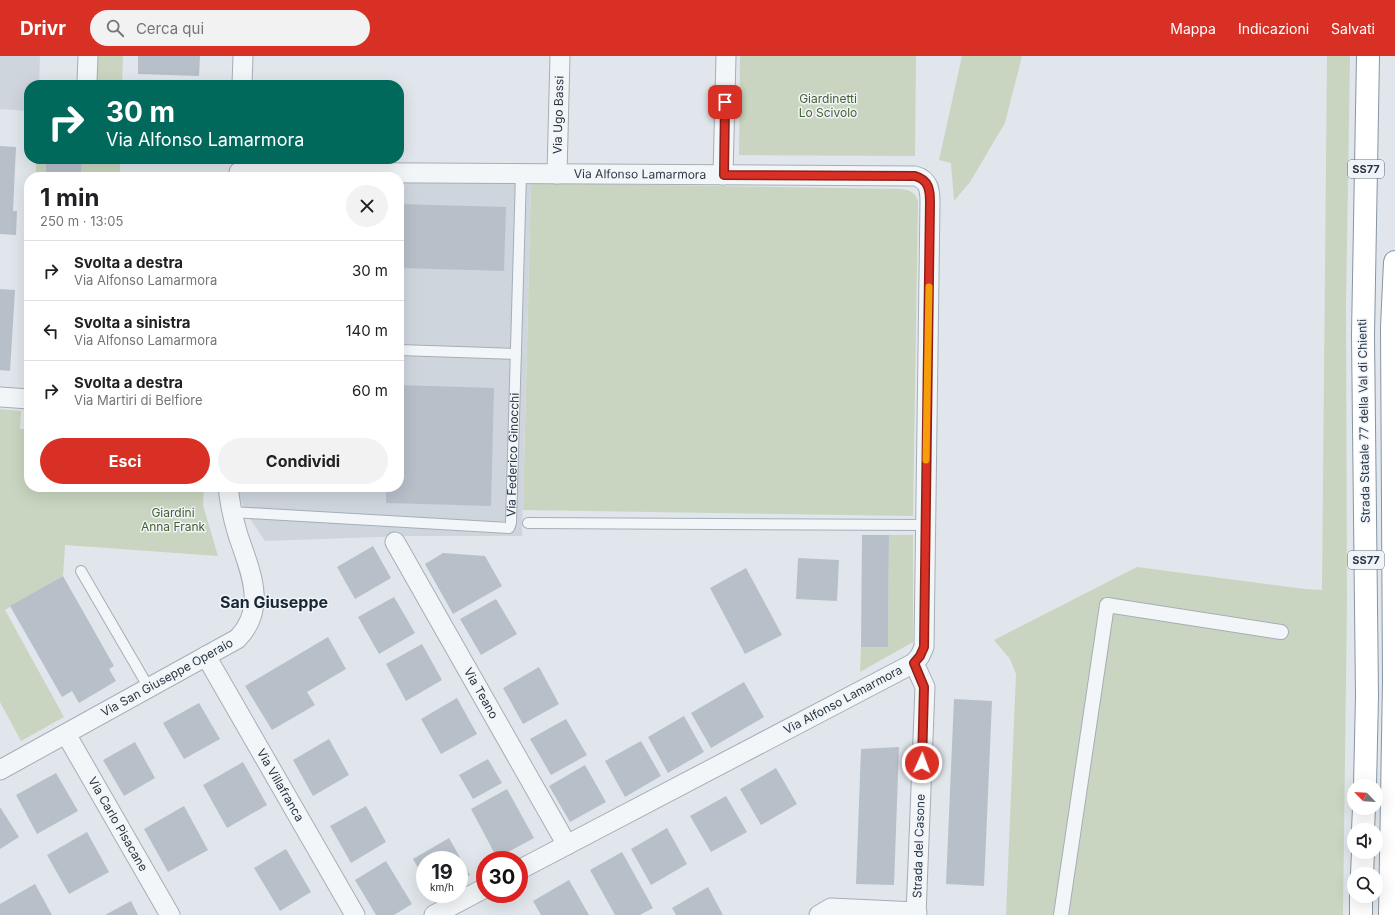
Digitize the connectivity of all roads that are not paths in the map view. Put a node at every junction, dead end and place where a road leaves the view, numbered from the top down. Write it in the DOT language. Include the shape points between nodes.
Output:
graph roads {
  1 [pos="88,56"];
  2 [pos="243,56"];
  3 [pos="560,56"];
  4 [pos="726,56"];
  5 [pos="1368,56"];
  6 [pos="87,80"];
  7 [pos="242,80"];
  8 [pos="239,170"];
  9 [pos="380,172"];
  10 [pos="404,172"];
  11 [pos="521,174"];
  12 [pos="557,174"];
  13 [pos="724,175"];
  14 [pos="1395,262"];
  15 [pos="404,350"];
  16 [pos="516,354"];
  17 [pos="0,397"];
  18 [pos="24,399"];
  19 [pos="229,492"];
  20 [pos="232,512"];
  21 [pos="528,523"];
  22 [pos="925,525"];
  23 [pos="395,542"];
  24 [pos="81,572"];
  25 [pos="1281,632"];
  26 [pos="206,656"];
  27 [pos="914,663"];
  28 [pos="149,688"];
  29 [pos="66,734"];
  30 [pos="0,770"];
  31 [pos="1364,779"];
  32 [pos="567,845"];
  33 [pos="528,865"];
  34 [pos="476,893"];
  35 [pos="1361,903"];
  36 [pos="917,914"];
  37 [pos="170,915"];
  38 [pos="355,915"];
  39 [pos="434,915"];
  40 [pos="819,915"];
  41 [pos="1061,915"];
  42 [pos="1361,915"];
  43 [pos="1390,915"];
  1 -- 6 [label="street"];
  2 -- 7 [label="street"];
  3 -- 12 [label="street, Via Ugo Bassi"];
  4 -- 13 [label="street"];
  5 -- 31 [label="highway, Strada Statale 77 della Val di Chienti / SS77" via="1363,335 1367,688"];
  8 -- 9 [label="street, Via Alfonso Lamarmora"];
  10 -- 11 [label="street, Via Alfonso Lamarmora"];
  11 -- 12 [label="street, Via Alfonso Lamarmora"];
  11 -- 16 [label="lane, Via Federico Ginocchi"];
  12 -- 13 [label="street, Via Alfonso Lamarmora"];
  13 -- 22 [label="street, Via Alfonso Lamarmora" via="915,176 928,185 930,202"];
  14 -- 43 [label="highway, SS77" via="1392,327 1394,681"];
  15 -- 16 [label="lane"];
  16 -- 20 [label="lane, Via Federico Ginocchi" via="509,528"];
  17 -- 18 [label="street"];
  19 -- 20 [label="street"];
  20 -- 26 [label="street, Via San Giuseppe Operaio" via="250,571 255,599 253,611 245,631 237,639"];
  21 -- 22 [label="lane"];
  22 -- 27 [label="street, Via Alfonso Lamarmora" via="924,647"];
  23 -- 32 [label="street, Via Teano"];
  24 -- 28 [label="lane"];
  25 -- 41 [label="street" via="1107,604"];
  26 -- 28 [label="street, Via San Giuseppe Operaio"];
  26 -- 38 [label="street, Via Villafranca"];
  27 -- 32 [label="street, Via Alfonso Lamarmora"];
  27 -- 36 [label="street, Strada del Casone" via="924,687"];
  28 -- 29 [label="street, Via San Giuseppe Operaio"];
  29 -- 30 [label="street, Via San Giuseppe Operaio"];
  29 -- 37 [label="street, Via Carlo Pisacane"];
  32 -- 33 [label="street, Via Alfonso Lamarmora"];
  34 -- 39 [label="street"];
  35 -- 42 [label="highway"];
  36 -- 40 [label="street, Strada del Casone" via="831,908"];
}
